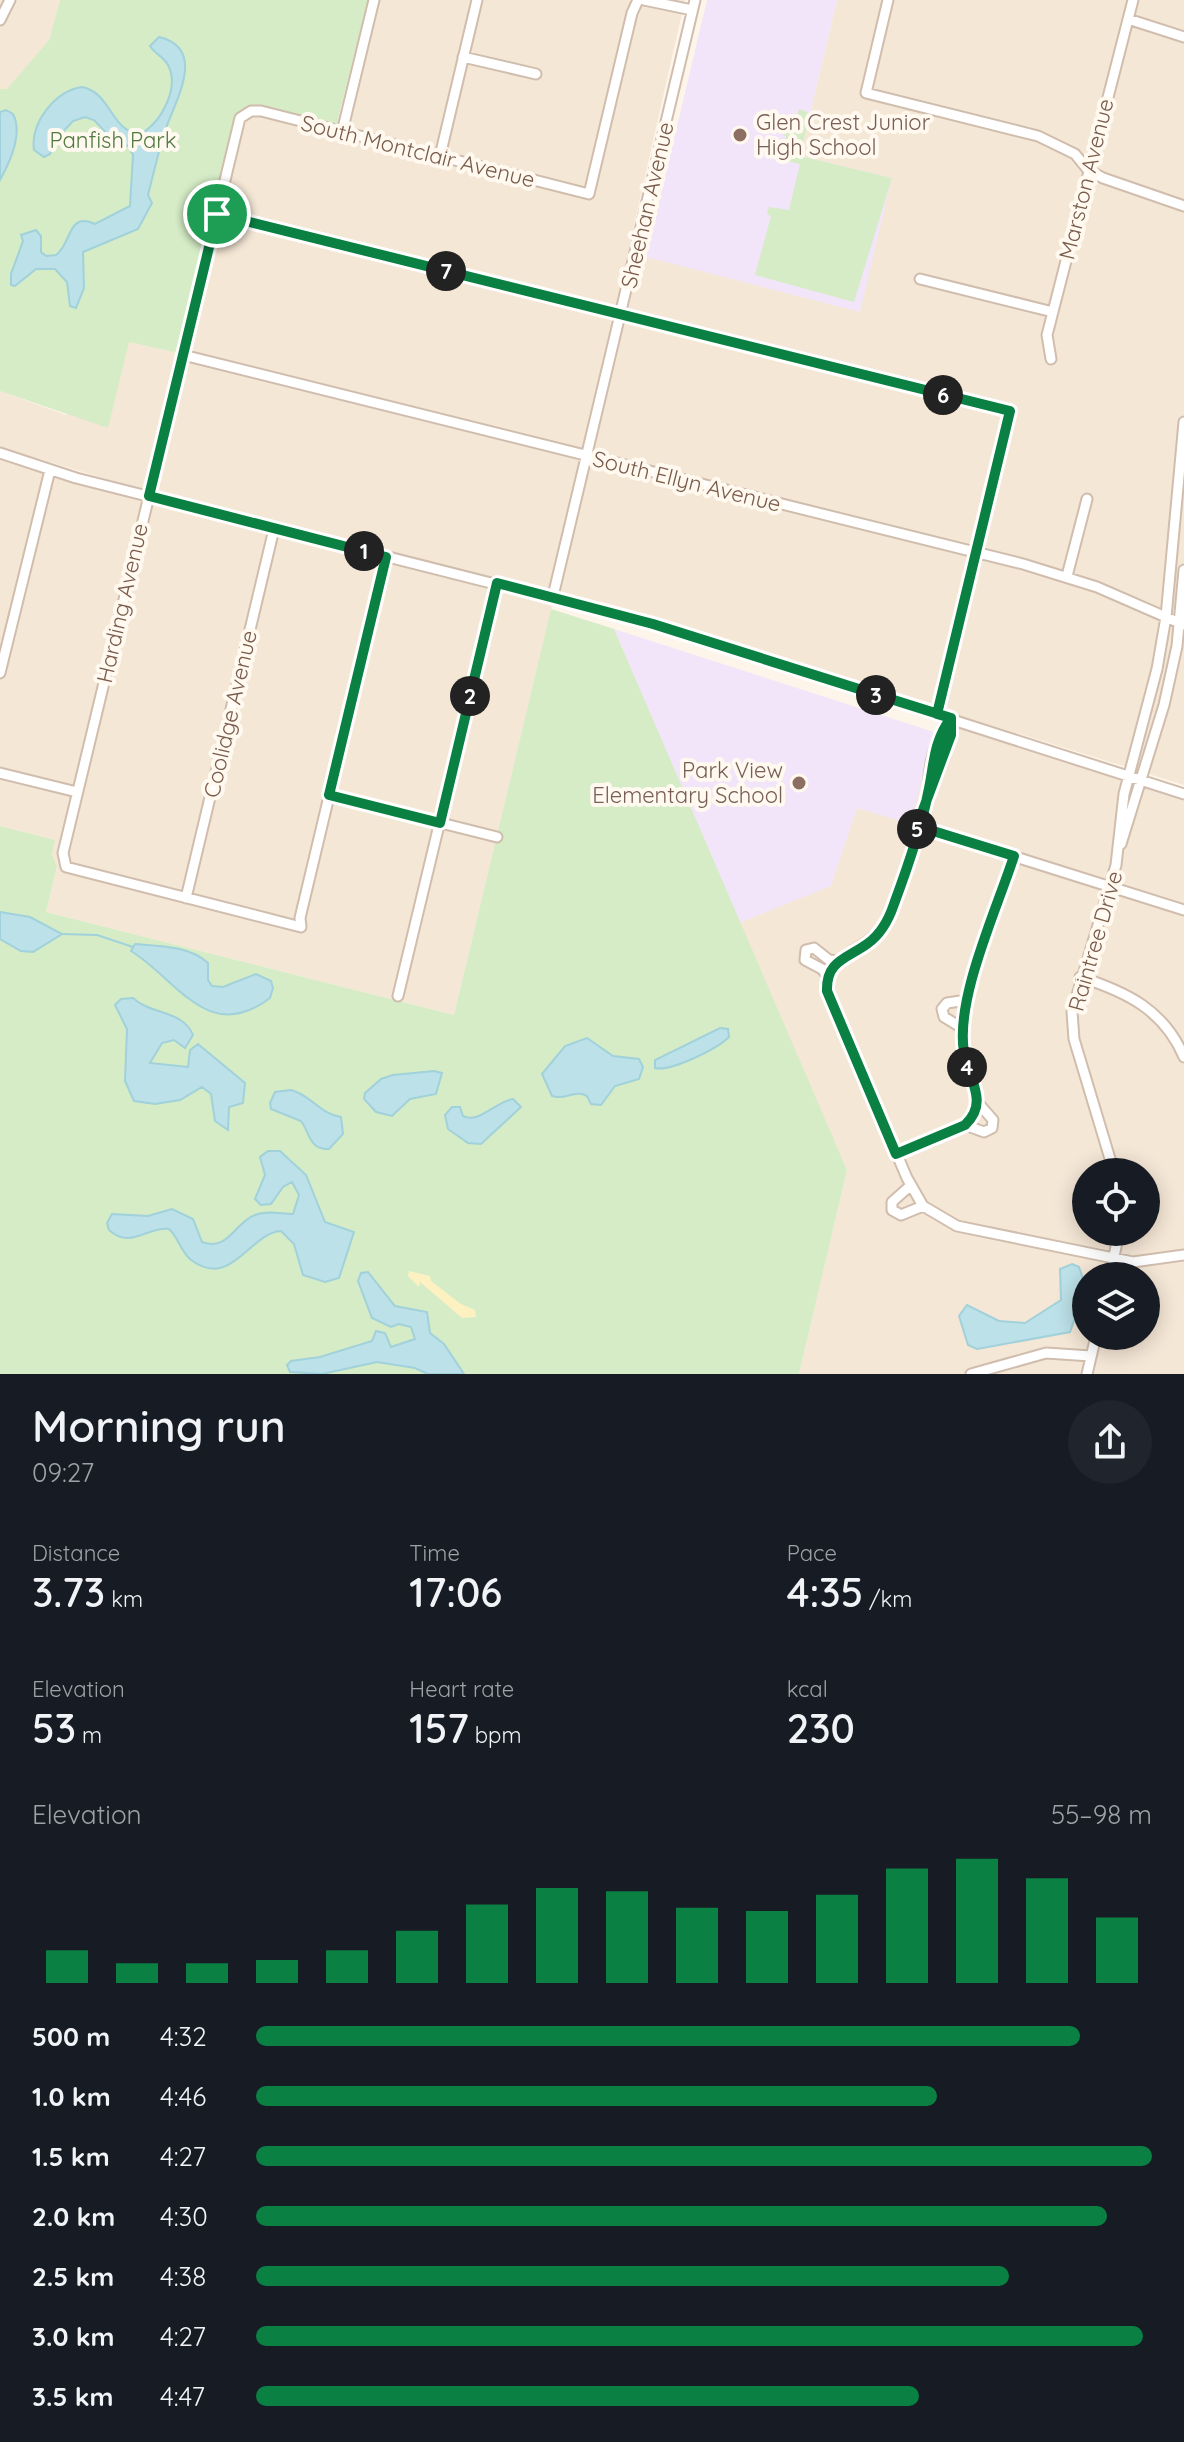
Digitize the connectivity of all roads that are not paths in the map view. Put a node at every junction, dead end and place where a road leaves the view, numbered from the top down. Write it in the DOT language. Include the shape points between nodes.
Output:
graph roads {
  1 [pos="10,0"];
  2 [pos="374,0"];
  3 [pos="477,0"];
  4 [pos="641,0"];
  5 [pos="888,0"];
  6 [pos="1133,0"];
  7 [pos="694,5"];
  8 [pos="1128,19"];
  9 [pos="0,20"];
  10 [pos="1184,37"];
  11 [pos="463,57"];
  12 [pos="536,74"];
  13 [pos="247,113"];
  14 [pos="342,132"];
  15 [pos="440,156"];
  16 [pos="1088,170"];
  17 [pos="1184,206"];
  18 [pos="217,214"];
  19 [pos="920,279"];
  20 [pos="1053,312"];
  21 [pos="621,314"];
  22 [pos="183,355"];
  23 [pos="1051,359"];
  24 [pos="1184,422"];
  25 [pos="0,453"];
  26 [pos="588,456"];
  27 [pos="1181,469"];
  28 [pos="50,470"];
  29 [pos="149,496"];
  30 [pos="1087,499"];
  31 [pos="274,529"];
  32 [pos="977,553"];
  33 [pos="386,557"];
  34 [pos="1184,570"];
  35 [pos="1067,576"];
  36 [pos="497,583"];
  37 [pos="553,596"];
  38 [pos="1166,617"];
  39 [pos="1182,624"];
  40 [pos="0,673"];
  41 [pos="937,714"];
  42 [pos="951,718"];
  43 [pos="0,773"];
  44 [pos="1130,776"];
  45 [pos="1142,781"];
  46 [pos="77,792"];
  47 [pos="1184,794"];
  48 [pos="329,795"];
  49 [pos="440,823"];
  50 [pos="917,826"];
  51 [pos="497,837"];
  52 [pos="1120,848"];
  53 [pos="1014,856"];
  54 [pos="1110,886"];
  55 [pos="186,898"];
  56 [pos="1184,910"];
  57 [pos="839,961"];
  58 [pos="827,976"];
  59 [pos="1080,977"];
  60 [pos="398,996"];
  61 [pos="967,1000"];
  62 [pos="962,1028"];
  63 [pos="1184,1057"];
  64 [pos="979,1104"];
  65 [pos="965,1125"];
  66 [pos="896,1154"];
  67 [pos="1110,1158"];
  68 [pos="910,1186"];
  69 [pos="923,1206"];
  70 [pos="1116,1246"];
  71 [pos="1184,1255"];
  72 [pos="1114,1258"];
  73 [pos="1113,1262"];
  74 [pos="1092,1350"];
  75 [pos="1091,1356"];
  76 [pos="971,1374"];
  77 [pos="1087,1374"];
  1 -- 9 [label="street"];
  2 -- 14 [label="street"];
  3 -- 11 [label="street"];
  4 -- 7 [label="street"];
  4 -- 15 [label="street, South Montclair Avenue" via="632,13 589,194"];
  5 -- 16 [label="street" via="866,93 1038,136 1075,154"];
  6 -- 8 [label="street, Marston Avenue"];
  7 -- 21 [label="street, Sheehan Avenue"];
  8 -- 10 [label="street"];
  8 -- 16 [label="street, Marston Avenue"];
  11 -- 12 [label="street"];
  11 -- 15 [label="street"];
  13 -- 14 [label="street, South Montclair Avenue" via="261,111"];
  13 -- 18 [label="street, Harding Avenue" via="238,123"];
  14 -- 15 [label="street, South Montclair Avenue"];
  16 -- 17 [label="street"];
  16 -- 20 [label="street, Marston Avenue"];
  18 -- 21 [label="street"];
  18 -- 22 [label="street, Harding Avenue"];
  19 -- 20 [label="street"];
  20 -- 23 [label="street, Marston Avenue" via="1047,335"];
  21 -- 26 [label="street, Sheehan Avenue"];
  21 -- 32 [label="street" via="1010,411"];
  22 -- 26 [label="street, South Ellyn Avenue"];
  22 -- 29 [label="street, Harding Avenue"];
  24 -- 27 [label="street, Raintree Drive"];
  25 -- 28 [label="street"];
  26 -- 32 [label="street, South Ellyn Avenue"];
  26 -- 37 [label="street, Sheehan Avenue"];
  27 -- 38 [label="street, Raintree Drive"];
  28 -- 29 [label="street"];
  28 -- 40 [label="street"];
  29 -- 31 [label="street"];
  29 -- 46 [label="street, Harding Avenue"];
  30 -- 35 [label="street"];
  31 -- 33 [label="street"];
  31 -- 55 [label="street, Coolidge Avenue"];
  32 -- 35 [label="street, South Ellyn Avenue"];
  32 -- 41 [label="street"];
  33 -- 36 [label="street"];
  33 -- 48 [label="street"];
  34 -- 39 [label="street, Raintree Drive"];
  35 -- 38 [label="street, South Ellyn Avenue"];
  36 -- 37 [label="street"];
  36 -- 49 [label="street"];
  37 -- 41 [label="street"];
  38 -- 39 [label="street, South Ellyn Avenue"];
  38 -- 44 [label="street, Raintree Drive"];
  39 -- 45 [label="street, Raintree Drive"];
  41 -- 42 [label="street"];
  42 -- 44 [label="street"];
  42 -- 50 [label="street" via="951,735"];
  43 -- 46 [label="street"];
  44 -- 45 [label="street"];
  44 -- 52 [label="street, Raintree Drive"];
  45 -- 47 [label="street"];
  45 -- 52 [label="street, Raintree Drive"];
  46 -- 55 [label="street, Harding Avenue" via="64,864"];
  48 -- 49 [label="street"];
  48 -- 55 [label="street" via="301,927"];
  49 -- 51 [label="street"];
  49 -- 60 [label="street"];
  50 -- 53 [label="street"];
  50 -- 57 [label="street" via="889,917 868,944"];
  52 -- 54 [label="street, Raintree Drive"];
  53 -- 54 [label="street"];
  53 -- 61 [label="street"];
  54 -- 56 [label="street"];
  54 -- 59 [label="street, Raintree Drive"];
  57 -- 58 [label="street"];
  57 -- 58 [label="street" via="814,948 806,950 805,960"];
  58 -- 66 [label="street" via="827,991"];
  59 -- 63 [label="street" via="1150,1009"];
  59 -- 67 [label="street, Raintree Drive" via="1072,1012 1074,1039"];
  61 -- 62 [label="street"];
  61 -- 62 [label="street" via="942,1009 944,1017"];
  62 -- 64 [label="street"];
  64 -- 65 [label="street"];
  64 -- 65 [label="street" via="993,1120 992,1128 984,1132"];
  65 -- 66 [label="street"];
  66 -- 68 [label="street"];
  68 -- 69 [label="street"];
  68 -- 69 [label="street" via="892,1202 892,1210 901,1215"];
  69 -- 72 [label="street" via="957,1226"];
  70 -- 72 [label="street"];
  71 -- 72 [label="street" via="1147,1263"];
  72 -- 73 [label="street"];
  74 -- 75 [label="street"];
  75 -- 76 [label="street" via="1046,1353"];
  75 -- 77 [label="street"];
}
